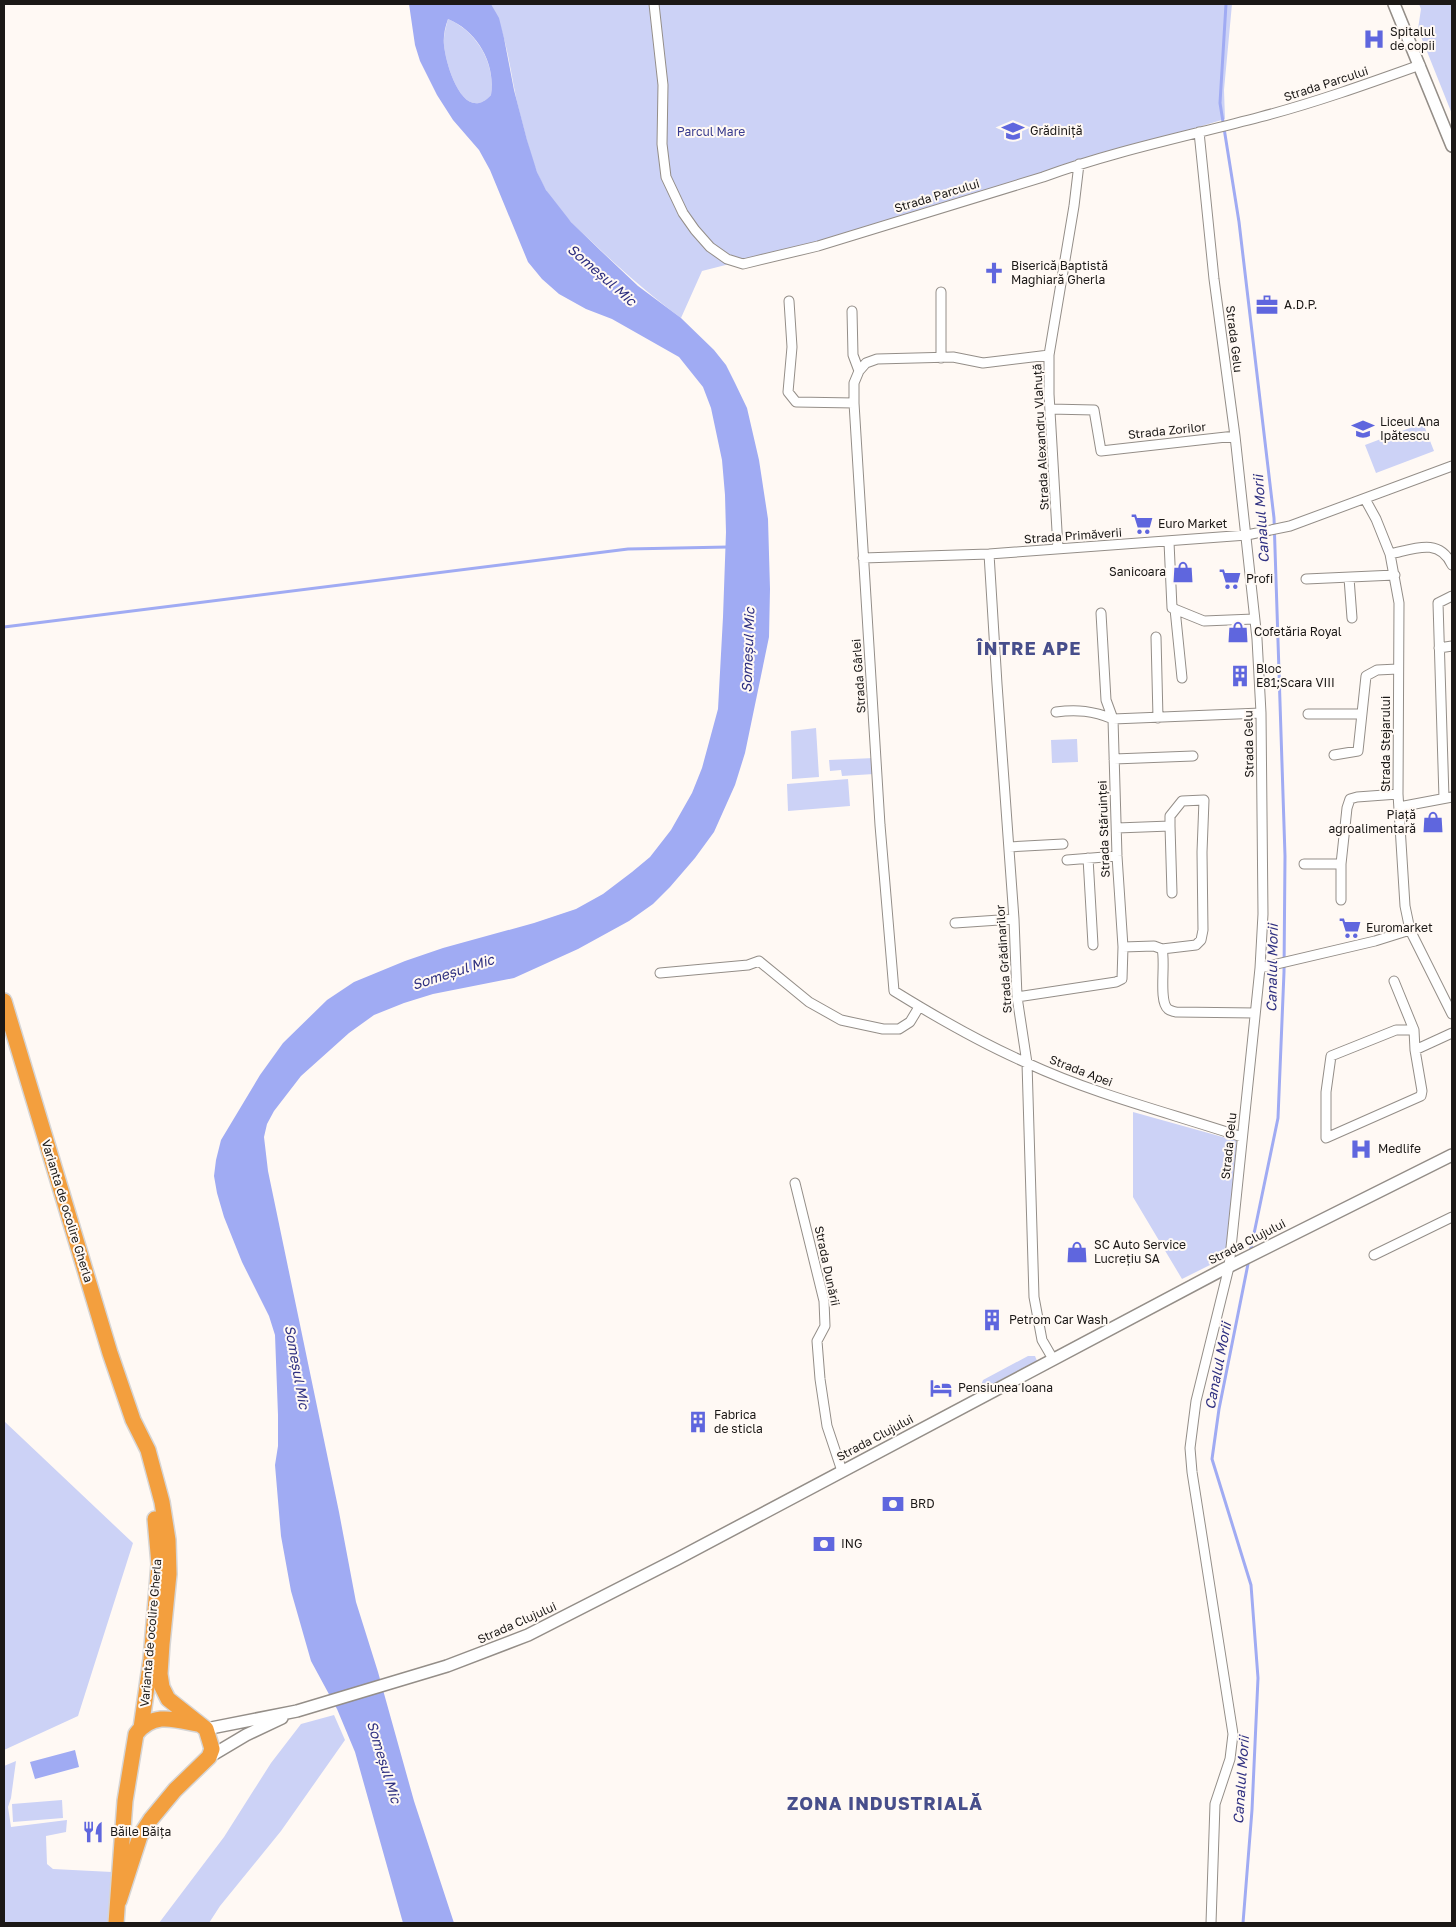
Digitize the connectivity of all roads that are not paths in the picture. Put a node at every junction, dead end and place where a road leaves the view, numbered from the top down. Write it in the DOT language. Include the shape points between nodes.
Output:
graph roads {
  1 [pos="654,4"];
  2 [pos="1394,4"];
  3 [pos="1420,65"];
  4 [pos="1199,132"];
  5 [pos="1452,146"];
  6 [pos="1079,164"];
  7 [pos="941,292"];
  8 [pos="789,301"];
  9 [pos="852,311"];
  10 [pos="1049,355"];
  11 [pos="942,358"];
  12 [pos="858,371"];
  13 [pos="854,403"];
  14 [pos="1050,410"];
  15 [pos="1235,436"];
  16 [pos="1452,466"];
  17 [pos="1365,499"];
  18 [pos="1247,535"];
  19 [pos="1169,542"];
  20 [pos="1058,548"];
  21 [pos="989,554"];
  22 [pos="1390,554"];
  23 [pos="863,558"];
  24 [pos="1452,565"];
  25 [pos="1395,575"];
  26 [pos="1349,578"];
  27 [pos="1306,579"];
  28 [pos="1452,596"];
  29 [pos="1175,609"];
  30 [pos="1101,612"];
  31 [pos="1352,618"];
  32 [pos="1254,619"];
  33 [pos="1156,637"];
  34 [pos="1452,646"];
  35 [pos="1439,648"];
  36 [pos="1398,669"];
  37 [pos="1182,678"];
  38 [pos="1056,712"];
  39 [pos="1261,714"];
  40 [pos="1308,714"];
  41 [pos="1362,714"];
  42 [pos="1158,718"];
  43 [pos="1113,719"];
  44 [pos="1334,755"];
  45 [pos="1193,756"];
  46 [pos="1114,759"];
  47 [pos="1398,794"];
  48 [pos="1448,797"];
  49 [pos="1399,806"];
  50 [pos="1170,826"];
  51 [pos="1117,828"];
  52 [pos="1063,844"];
  53 [pos="1009,847"];
  54 [pos="1118,856"];
  55 [pos="1088,858"];
  56 [pos="1067,860"];
  57 [pos="1304,864"];
  58 [pos="1341,864"];
  59 [pos="1172,893"];
  60 [pos="1341,900"];
  61 [pos="1014,919"];
  62 [pos="955,923"];
  63 [pos="1410,930"];
  64 [pos="1093,945"];
  65 [pos="1123,947"];
  66 [pos="1162,950"];
  67 [pos="1260,968"];
  68 [pos="660,972"];
  69 [pos="1394,981"];
  70 [pos="894,991"];
  71 [pos="1017,997"];
  72 [pos="4,1001"];
  73 [pos="920,1007"];
  74 [pos="1255,1013"];
  75 [pos="1452,1014"];
  76 [pos="1414,1030"];
  77 [pos="1452,1033"];
  78 [pos="1415,1050"];
  79 [pos="1027,1063"];
  80 [pos="1242,1137"];
  81 [pos="1452,1155"];
  82 [pos="795,1183"];
  83 [pos="1452,1217"];
  84 [pos="1374,1255"];
  85 [pos="1229,1267"];
  86 [pos="1053,1359"];
  87 [pos="133,1420"];
  88 [pos="842,1471"];
  89 [pos="297,1710"];
  90 [pos="202,1726"];
  91 [pos="141,1728"];
  92 [pos="209,1757"];
  93 [pos="125,1801"];
  94 [pos="151,1819"];
  95 [pos="119,1901"];
  96 [pos="116,1923"];
  97 [pos="1211,1923"];
  1 -- 6 [label="street, Strada Parcului" via="663,85 662,144 666,177 695,230 710,247 727,259 743,264 818,246"];
  2 -- 3 [label="main road"];
  3 -- 4 [label="street, Strada Parcului" via="1285,110"];
  3 -- 5 [label="main road"];
  4 -- 6 [label="street, Strada Parcului"];
  4 -- 15 [label="street, Strada Gelu"];
  6 -- 10 [label="street, Strada Alexandru Vlahuță"];
  7 -- 11 [label="street"];
  8 -- 13 [label="street" via="792,347 788,392 791,397 796,402"];
  9 -- 12 [label="street" via="853,355"];
  10 -- 11 [label="street, Strada Alexandru Vlahuță" via="983,363"];
  10 -- 14 [label="street, Strada Alexandru Vlahuță"];
  11 -- 12 [label="street, Strada Alexandru Vlahuță" via="877,359"];
  12 -- 13 [label="street, Strada Gârlei"];
  13 -- 23 [label="street, Strada Gârlei"];
  14 -- 15 [label="street, Strada Zorilor" via="1094,410 1101,451"];
  14 -- 20 [label="street, Strada Alexandru Vlahuță"];
  15 -- 18 [label="street, Strada Gelu"];
  16 -- 17 [label="street, Strada Primăverii"];
  17 -- 18 [label="street, Strada Primăverii" via="1290,526"];
  17 -- 22 [label="street, Strada Stejarului"];
  18 -- 19 [label="street, Strada Primăverii"];
  18 -- 32 [label="street, Strada Gelu"];
  19 -- 20 [label="street, Strada Primăverii"];
  19 -- 29 [label="street" via="1172,608"];
  20 -- 21 [label="street, Strada Primăverii"];
  21 -- 23 [label="street, Strada Primăverii"];
  21 -- 53 [label="street, Strada Grădinarilor"];
  22 -- 24 [label="street" via="1427,547 1440,550"];
  22 -- 25 [label="street, Strada Stejarului"];
  23 -- 70 [label="street, Strada Gârlei"];
  25 -- 26 [label="street"];
  25 -- 36 [label="street, Strada Stejarului" via="1399,603"];
  26 -- 27 [label="street"];
  26 -- 31 [label="street"];
  28 -- 35 [label="street" via="1438,603"];
  29 -- 32 [label="street" via="1204,621"];
  29 -- 37 [label="street"];
  30 -- 43 [label="street, Strada Stăruinței" via="1106,700"];
  32 -- 39 [label="street, Strada Gelu"];
  33 -- 42 [label="street"];
  34 -- 35 [label="street"];
  35 -- 48 [label="street"];
  36 -- 41 [label="street" via="1377,670 1366,676"];
  36 -- 47 [label="street, Strada Stejarului"];
  38 -- 43 [label="street" via="1075,709"];
  39 -- 42 [label="street"];
  39 -- 67 [label="street, Strada Gelu" via="1263,914"];
  40 -- 41 [label="street"];
  41 -- 44 [label="street" via="1358,751"];
  42 -- 43 [label="street"];
  43 -- 46 [label="street, Strada Stăruinței"];
  45 -- 46 [label="street"];
  46 -- 51 [label="street, Strada Stăruinței"];
  47 -- 49 [label="street, Strada Stejarului"];
  47 -- 58 [label="street" via="1358,796 1350,800 1346,808"];
  48 -- 49 [label="street"];
  49 -- 63 [label="street, Strada Stejarului" via="1404,906"];
  50 -- 51 [label="street"];
  50 -- 59 [label="street"];
  50 -- 66 [label="street" via="1170,816 1182,800 1204,800 1201,940 1196,945"];
  51 -- 54 [label="street, Strada Stăruinței"];
  52 -- 53 [label="street"];
  53 -- 61 [label="street, Strada Grădinarilor"];
  54 -- 55 [label="street"];
  54 -- 65 [label="street, Strada Stăruinței"];
  55 -- 56 [label="street"];
  55 -- 64 [label="street"];
  57 -- 58 [label="street"];
  58 -- 60 [label="street"];
  61 -- 62 [label="street"];
  61 -- 71 [label="street, Strada Grădinarilor"];
  63 -- 67 [label="street"];
  63 -- 75 [label="street, Strada Stejarului"];
  65 -- 66 [label="street" via="1154,946"];
  65 -- 71 [label="street, Strada Stăruinței" via="1122,979 1116,982"];
  66 -- 74 [label="street" via="1163,1002 1168,1009 1176,1012"];
  67 -- 74 [label="street, Strada Gelu"];
  68 -- 73 [label="street" via="759,961 809,1002 841,1020 883,1029 899,1029 910,1022"];
  69 -- 76 [label="street"];
  70 -- 73 [label="street, Strada Apei"];
  71 -- 79 [label="street, Strada Grădinarilor"];
  72 -- 87 [label="highway, Varianta de ocolire Gherla"];
  73 -- 79 [label="street, Strada Apei"];
  74 -- 80 [label="street, Strada Gelu"];
  76 -- 78 [label="street"];
  76 -- 78 [label="street" via="1396,1030 1331,1056 1326,1092 1326,1138 1421,1096"];
  77 -- 78 [label="street"];
  79 -- 80 [label="street, Strada Apei" via="1130,1102"];
  79 -- 86 [label="street, Strada Grădinarilor" via="1034,1297 1042,1340"];
  80 -- 85 [label="street, Strada Gelu"];
  81 -- 85 [label="main road, Strada Clujului"];
  82 -- 88 [label="street, Strada Dunării" via="824,1301 824,1326 817,1341 820,1379 827,1426"];
  83 -- 84 [label="street"];
  85 -- 86 [label="main road, Strada Clujului"];
  85 -- 97 [label="street, Strada Gelu" via="1196,1401 1190,1448 1233,1734 1230,1759 1215,1804"];
  86 -- 88 [label="main road, Strada Clujului"];
  87 -- 90 [label="highway, Varianta de ocolire Gherla" via="148,1450 168,1540 169,1574 160,1674 162,1687 168,1699"];
  87 -- 91 [label="highway, Varianta de ocolire Gherla" via="155,1517 159,1564"];
  88 -- 89 [label="main road, Strada Clujului" via="528,1635 447,1666"];
  89 -- 90 [label="main road, Strada Clujului"];
  89 -- 92 [label="main road, Strada Clujului"];
  90 -- 91 [label="highway" via="162,1718 154,1719"];
  90 -- 92 [label="highway" via="212,1749"];
  91 -- 93 [label="highway, Varianta de ocolire Gherla" via="136,1734"];
  92 -- 94 [label="highway"];
  93 -- 94 [label="highway" via="134,1818"];
  93 -- 95 [label="highway, Varianta de ocolire Gherla"];
  94 -- 95 [label="highway" via="140,1836"];
  95 -- 96 [label="highway"];
}
